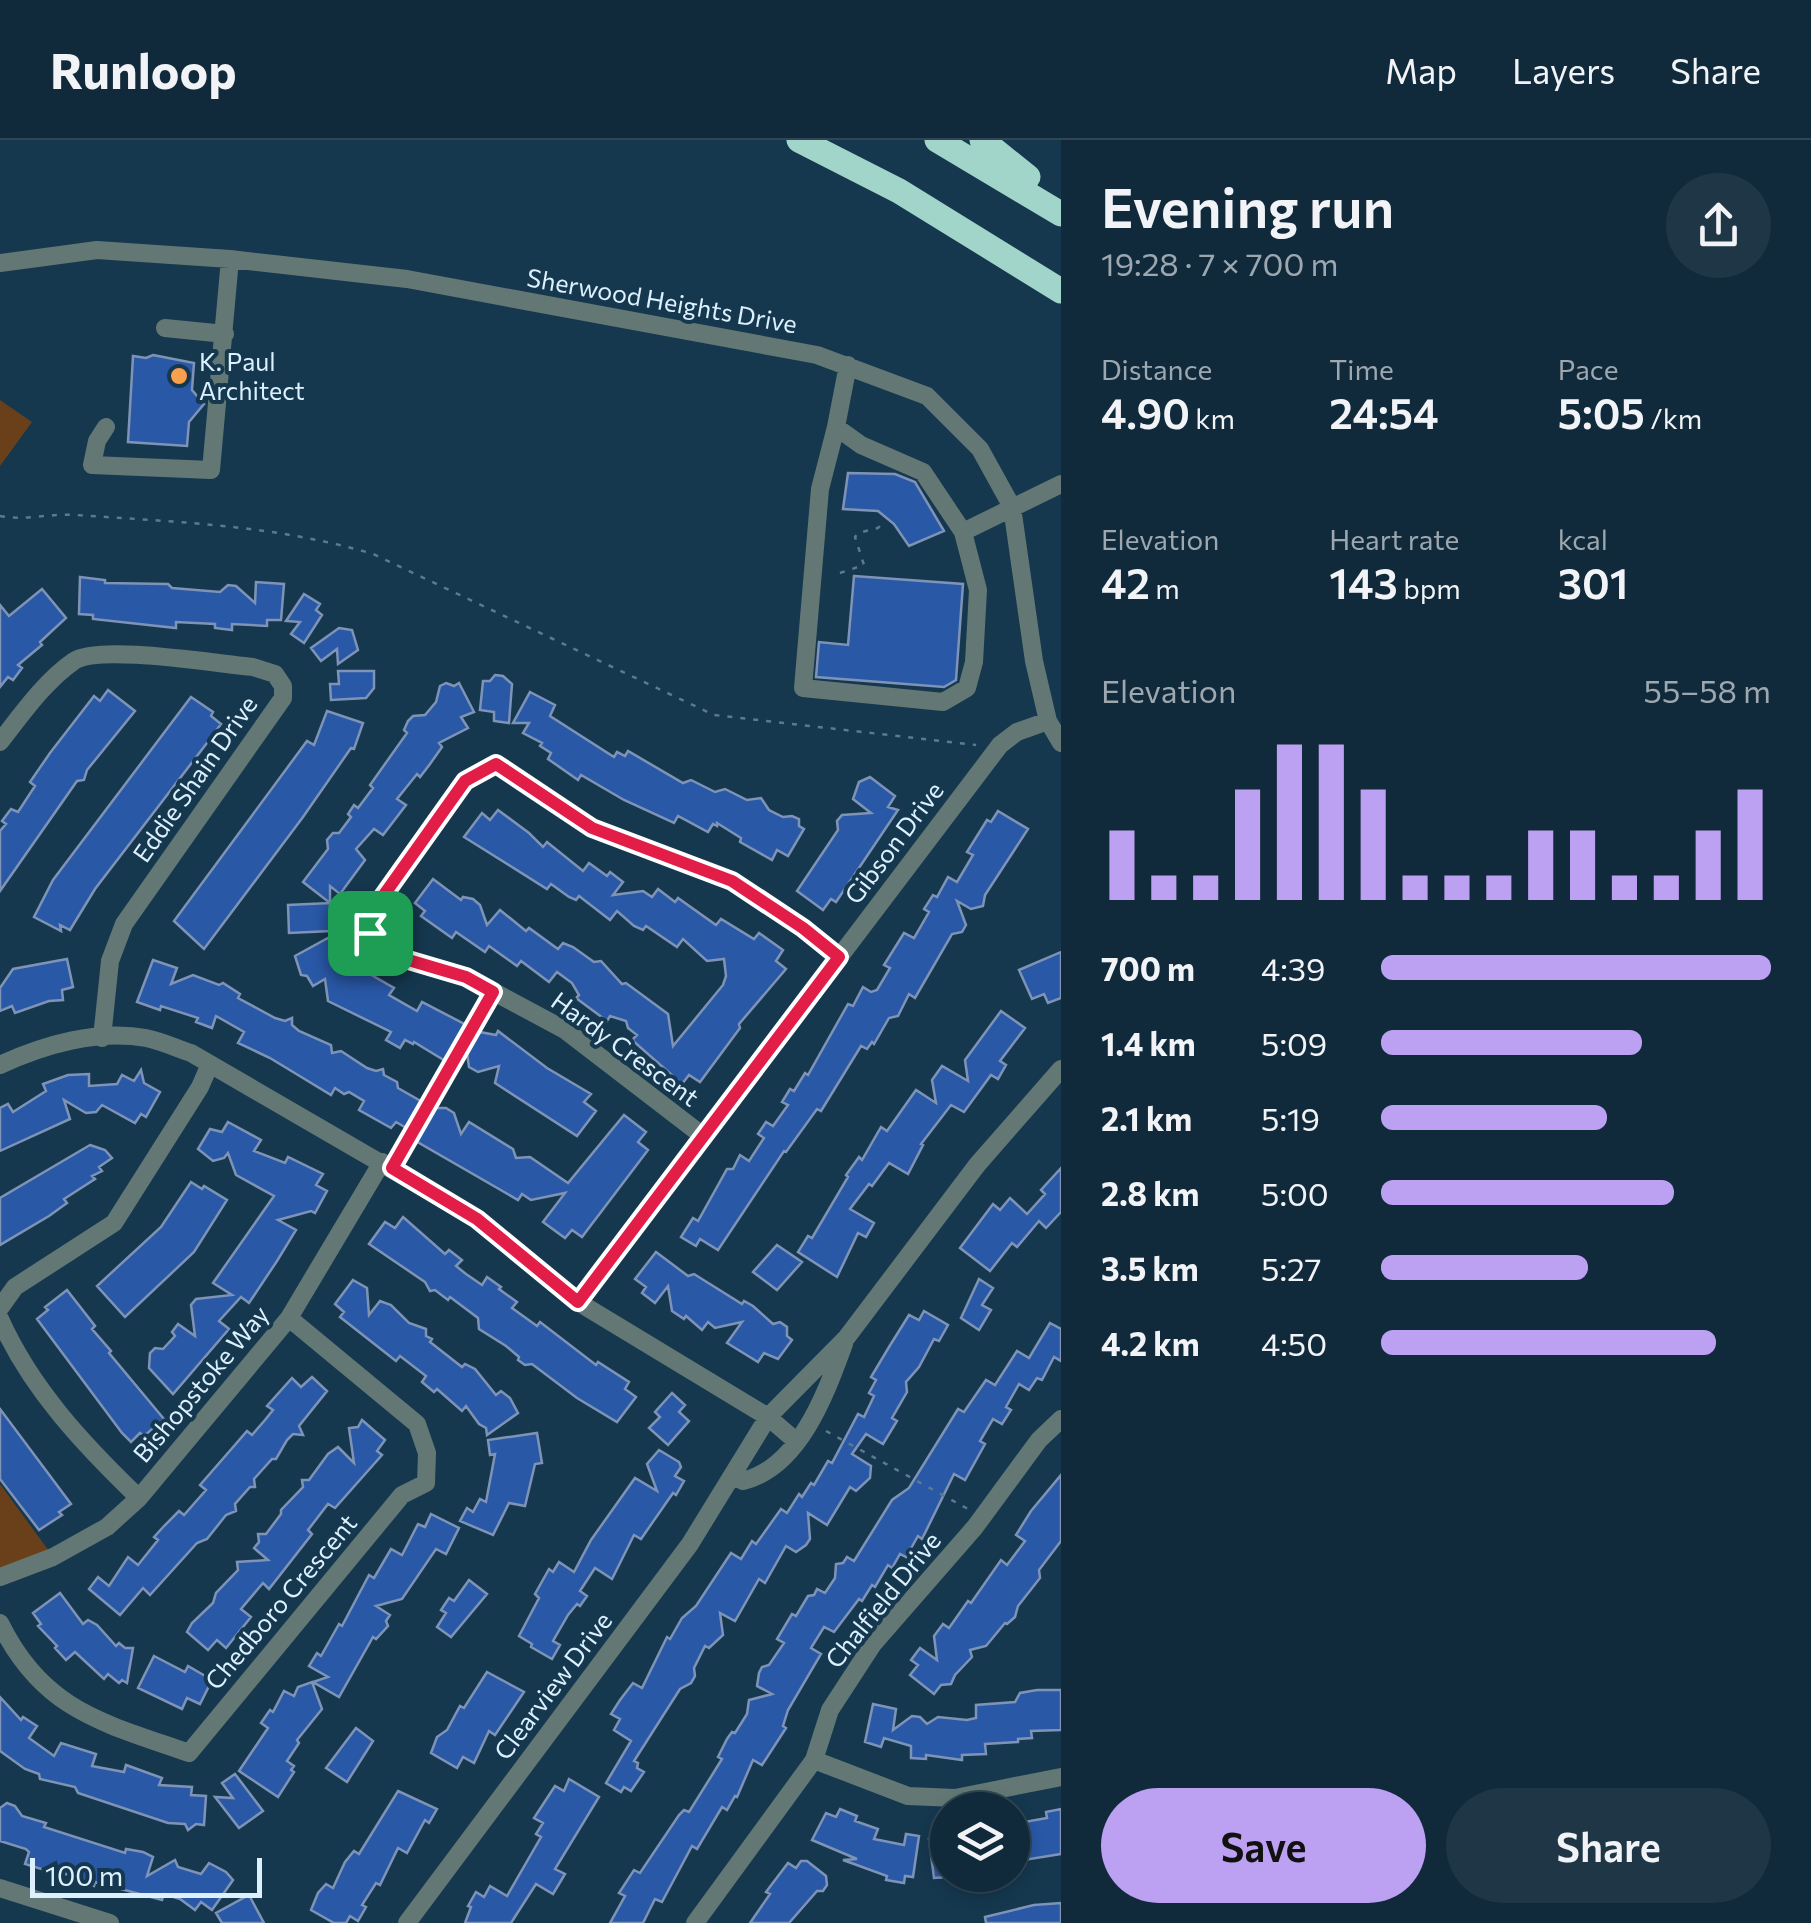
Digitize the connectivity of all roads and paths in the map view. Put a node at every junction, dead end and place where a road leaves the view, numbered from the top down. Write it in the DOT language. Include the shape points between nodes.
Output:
graph roads {
  1 [pos="800,140"];
  2 [pos="937,140"];
  3 [pos="982,140"];
  4 [pos="1061,200"];
  5 [pos="1061,214"];
  6 [pos="230,259"];
  7 [pos="0,263"];
  8 [pos="1061,291"];
  9 [pos="165,328"];
  10 [pos="225,334"];
  11 [pos="848,365"];
  12 [pos="106,427"];
  13 [pos="836,427"];
  14 [pos="1061,484"];
  15 [pos="1012,507"];
  16 [pos="0,516"];
  17 [pos="884,520"];
  18 [pos="964,532"];
  19 [pos="840,573"];
  20 [pos="1048,722"];
  21 [pos="0,742"];
  22 [pos="1061,743"];
  23 [pos="976,745"];
  24 [pos="839,957"];
  25 [pos="493,992"];
  26 [pos="102,1038"];
  27 [pos="210,1064"];
  28 [pos="0,1065"];
  29 [pos="1061,1069"];
  30 [pos="703,1136"];
  31 [pos="387,1165"];
  32 [pos="578,1302"];
  33 [pos="0,1308"];
  34 [pos="289,1318"];
  35 [pos="0,1319"];
  36 [pos="846,1338"];
  37 [pos="768,1417"];
  38 [pos="1061,1419"];
  39 [pos="809,1422"];
  40 [pos="796,1442"];
  41 [pos="733,1475"];
  42 [pos="139,1498"];
  43 [pos="982,1517"];
  44 [pos="0,1577"];
  45 [pos="0,1623"];
  46 [pos="814,1760"];
  47 [pos="1061,1777"];
  48 [pos="0,1888"];
  49 [pos="110,1923"];
  50 [pos="407,1923"];
  51 [pos="695,1923"];
  1 -- 8 [label="highway" via="899,191"];
  2 -- 5 [label="highway"];
  3 -- 4 [label="highway"];
  6 -- 7 [label="street, Sherwood Heights Drive" via="97,250"];
  6 -- 10 [label="street"];
  6 -- 11 [label="street, Sherwood Heights Drive" via="407,280"];
  9 -- 10 [label="street"];
  10 -- 12 [label="street" via="211,470 92,466"];
  11 -- 13 [label="street"];
  11 -- 15 [label="street, Sherwood Heights Drive" via="927,396 980,449"];
  13 -- 18 [label="street" via="923,472"];
  13 -- 18 [label="street" via="820,489 803,688 943,702 968,688 978,590"];
  14 -- 15 [label="street"];
  15 -- 18 [label="street"];
  15 -- 20 [label="street, Sherwood Heights Drive"];
  16 -- 23 [label="path" via="51,513 229,526 325,540 372,554 714,715"];
  17 -- 19 [label="path" via="855,537 864,564"];
  20 -- 22 [label="street, Sherwood Heights Drive"];
  20 -- 24 [label="street, Gibson Drive" via="1000,745"];
  21 -- 26 [label="street, Eddie Shain Drive" via="77,659 106,653 253,667 276,674 283,686 283,698 124,924 110,960"];
  24 -- 25 [label="street, Hardy Crescent" via="732,881 592,828 496,764 465,781 376,906 370,933 388,954"];
  24 -- 30 [label="street, Gibson Drive"];
  25 -- 30 [label="street, Hardy Crescent" via="564,1030"];
  25 -- 31 [label="path"];
  26 -- 27 [label="street" via="145,1038"];
  26 -- 28 [label="street" via="40,1046"];
  27 -- 31 [label="street"];
  27 -- 33 [label="street" via="114,1223 15,1287"];
  29 -- 36 [label="street, Clearview Drive" via="977,1165"];
  30 -- 32 [label="street, Gibson Drive"];
  31 -- 32 [label="street" via="477,1219"];
  31 -- 34 [label="street, Bishopstoke Way"];
  32 -- 37 [label="street"];
  34 -- 42 [label="street, Bishopstoke Way"];
  34 -- 45 [label="street, Chedboro Crescent" via="416,1424 427,1452 426,1483 402,1496 189,1753 78,1712 15,1654"];
  35 -- 42 [label="street" via="16,1357 83,1444"];
  36 -- 37 [label="street, Clearview Drive"];
  36 -- 39 [label="street, Clearview Drive"];
  37 -- 40 [label="street"];
  37 -- 41 [label="street, Clearview Drive"];
  38 -- 43 [label="street, Chalfield Drive"];
  39 -- 40 [label="street, Clearview Drive"];
  39 -- 43 [label="path"];
  40 -- 41 [label="street, Clearview Drive" via="761,1476 743,1481"];
  41 -- 50 [label="street, Clearview Drive" via="690,1544"];
  42 -- 44 [label="street, Bishopstoke Way" via="108,1527 53,1558"];
  43 -- 46 [label="street, Chalfield Drive" via="873,1644 830,1710"];
  46 -- 47 [label="street" via="908,1796 955,1798"];
  46 -- 51 [label="street, Chalfield Drive"];
  48 -- 49 [label="street"];
}
